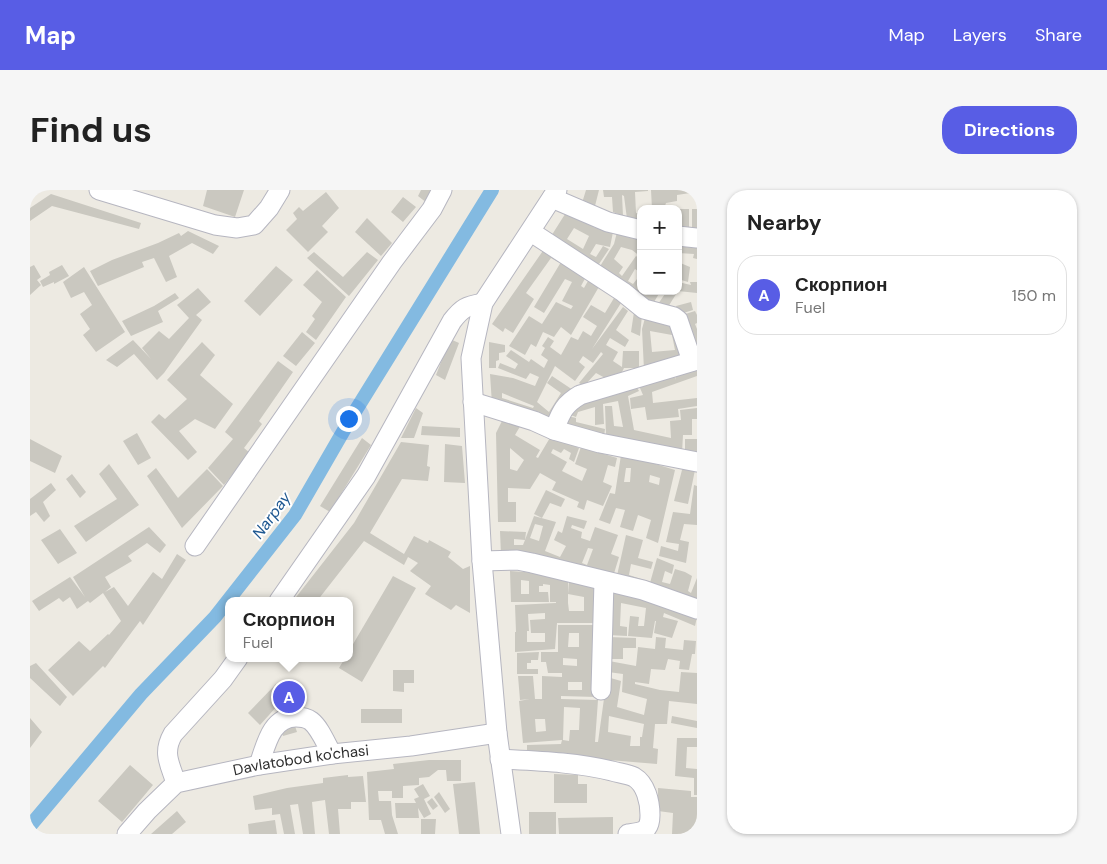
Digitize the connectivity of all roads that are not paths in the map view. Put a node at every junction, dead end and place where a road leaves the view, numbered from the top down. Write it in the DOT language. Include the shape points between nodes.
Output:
graph roads {
  1 [pos="99,190"];
  2 [pos="280,190"];
  3 [pos="442,190"];
  4 [pos="554,194"];
  5 [pos="637,229"];
  6 [pos="531,232"];
  7 [pos="682,236"];
  8 [pos="697,238"];
  9 [pos="483,303"];
  10 [pos="694,361"];
  11 [pos="474,402"];
  12 [pos="554,430"];
  13 [pos="697,462"];
  14 [pos="196,546"];
  15 [pos="482,561"];
  16 [pos="604,581"];
  17 [pos="282,597"];
  18 [pos="697,609"];
  19 [pos="235,662"];
  20 [pos="600,690"];
  21 [pos="497,733"];
  22 [pos="332,754"];
  23 [pos="500,759"];
  24 [pos="259,765"];
  25 [pos="176,783"];
  26 [pos="127,834"];
  27 [pos="511,834"];
  28 [pos="628,834"];
  1 -- 2 [label="street" via="236,228 254,225"];
  3 -- 14 [label="street" via="432,209"];
  4 -- 5 [label="street" via="608,222"];
  4 -- 6 [label="street"];
  6 -- 9 [label="street"];
  6 -- 10 [label="street" via="644,309 678,320"];
  7 -- 8 [label="street"];
  9 -- 11 [label="street" via="471,358"];
  9 -- 17 [label="street" via="462,308 452,321 366,476"];
  10 -- 12 [label="street" via="580,395 569,401"];
  11 -- 12 [label="street"];
  11 -- 15 [label="street"];
  12 -- 13 [label="street" via="600,443"];
  15 -- 16 [label="street" via="517,560"];
  15 -- 21 [label="street"];
  16 -- 18 [label="street" via="643,590"];
  16 -- 20 [label="street"];
  19 -- 25 [label="street" via="167,744 166,753"];
  21 -- 22 [label="street, Davlatobod ko'chasi"];
  21 -- 23 [label="street"];
  22 -- 24 [label="street, Davlatobod ko'chasi"];
  22 -- 24 [label="street" via="310,720 289,717 273,729"];
  23 -- 27 [label="street"];
  23 -- 28 [label="street" via="567,762 634,777 643,785 650,815 648,828"];
  24 -- 25 [label="street, Davlatobod ko'chasi"];
  25 -- 26 [label="street"];
}
